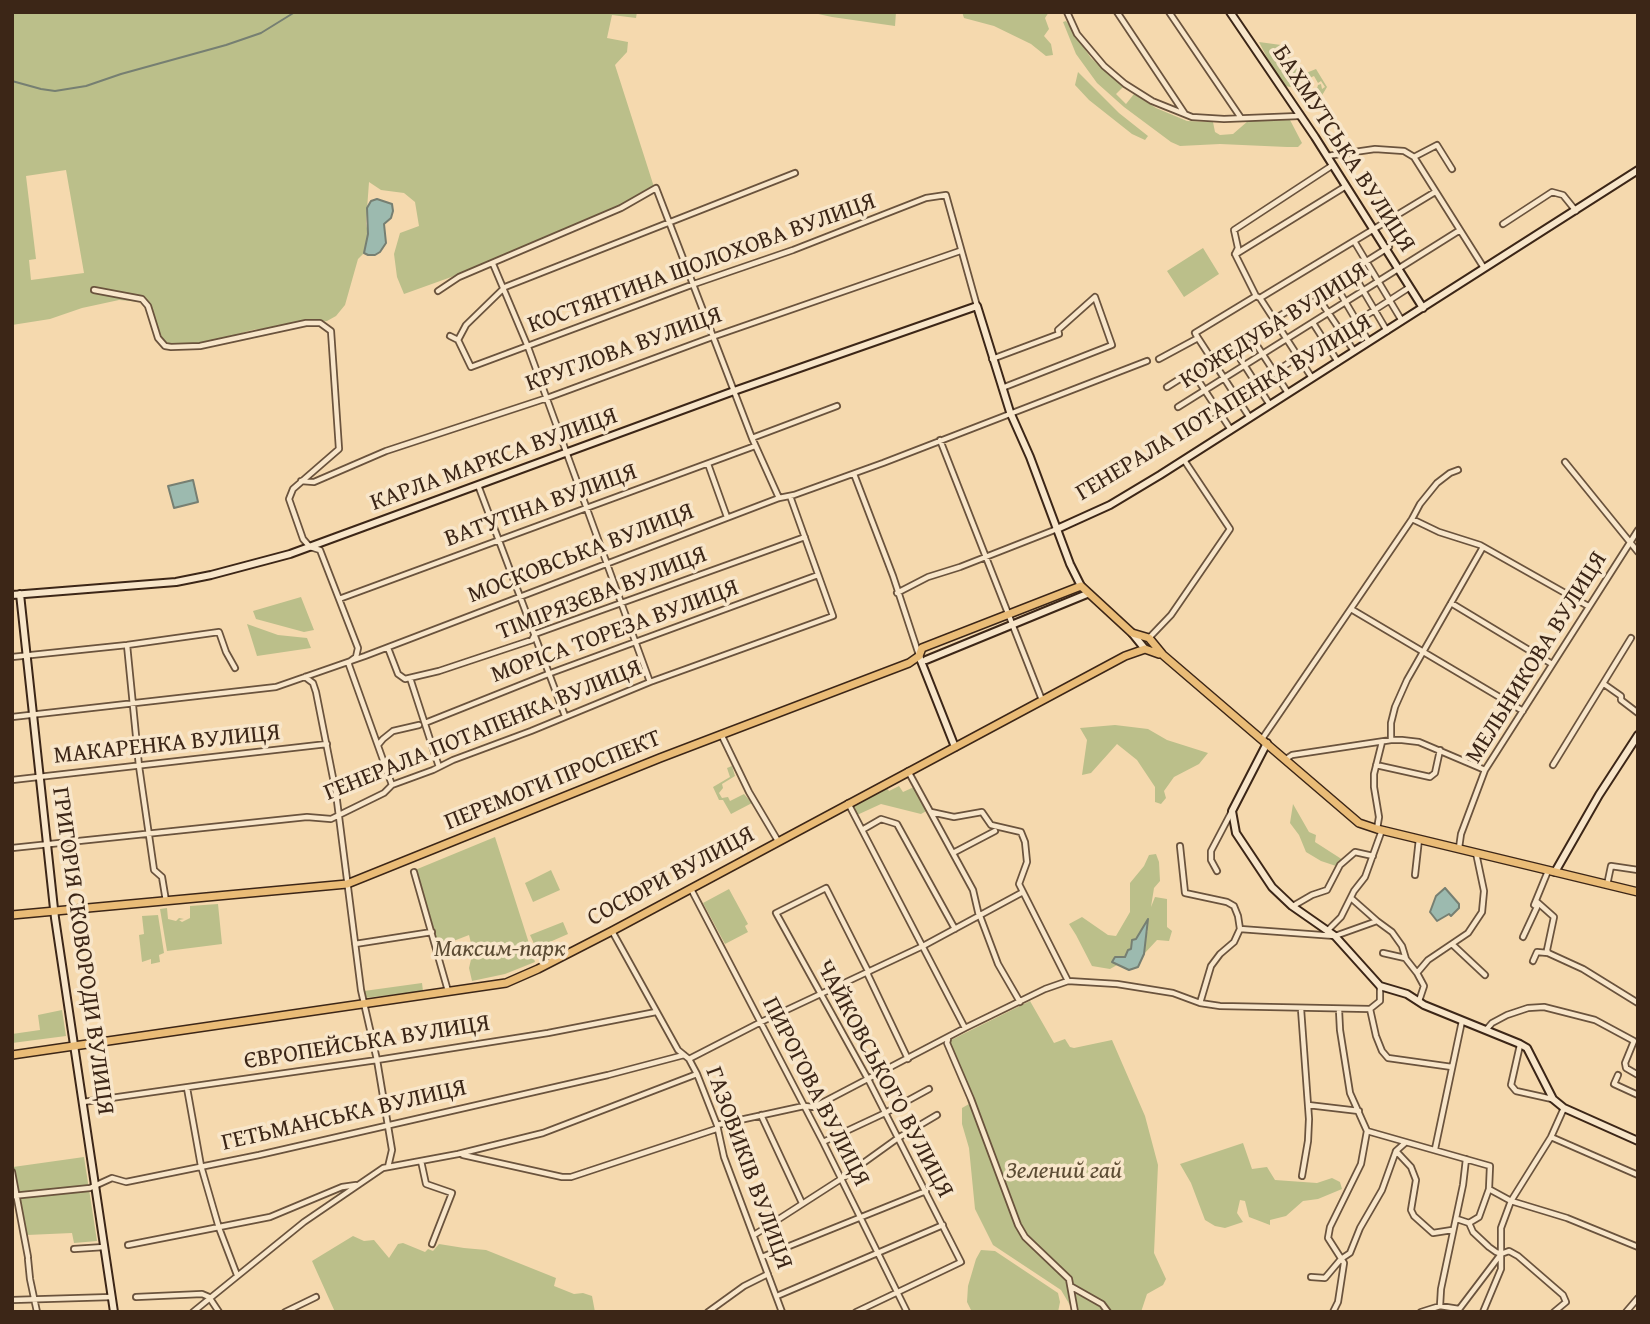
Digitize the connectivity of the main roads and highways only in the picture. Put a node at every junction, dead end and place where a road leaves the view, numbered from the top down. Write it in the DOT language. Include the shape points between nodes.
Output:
graph roads {
  1 [pos="1147,643"];
  2 [pos="1638,892"];
  3 [pos="12,915"];
  4 [pos="12,1055"];
  1 -- 2 [label="main road" via="1359,823"];
  1 -- 3 [label="main road, ПЕРЕМОГИ ПРОСПЕКТ" via="1081,586 922,648 923,658 347,884"];
  1 -- 4 [label="main road, СОСЮРИ ВУЛИЦЯ" via="521,977 489,986"];
}
